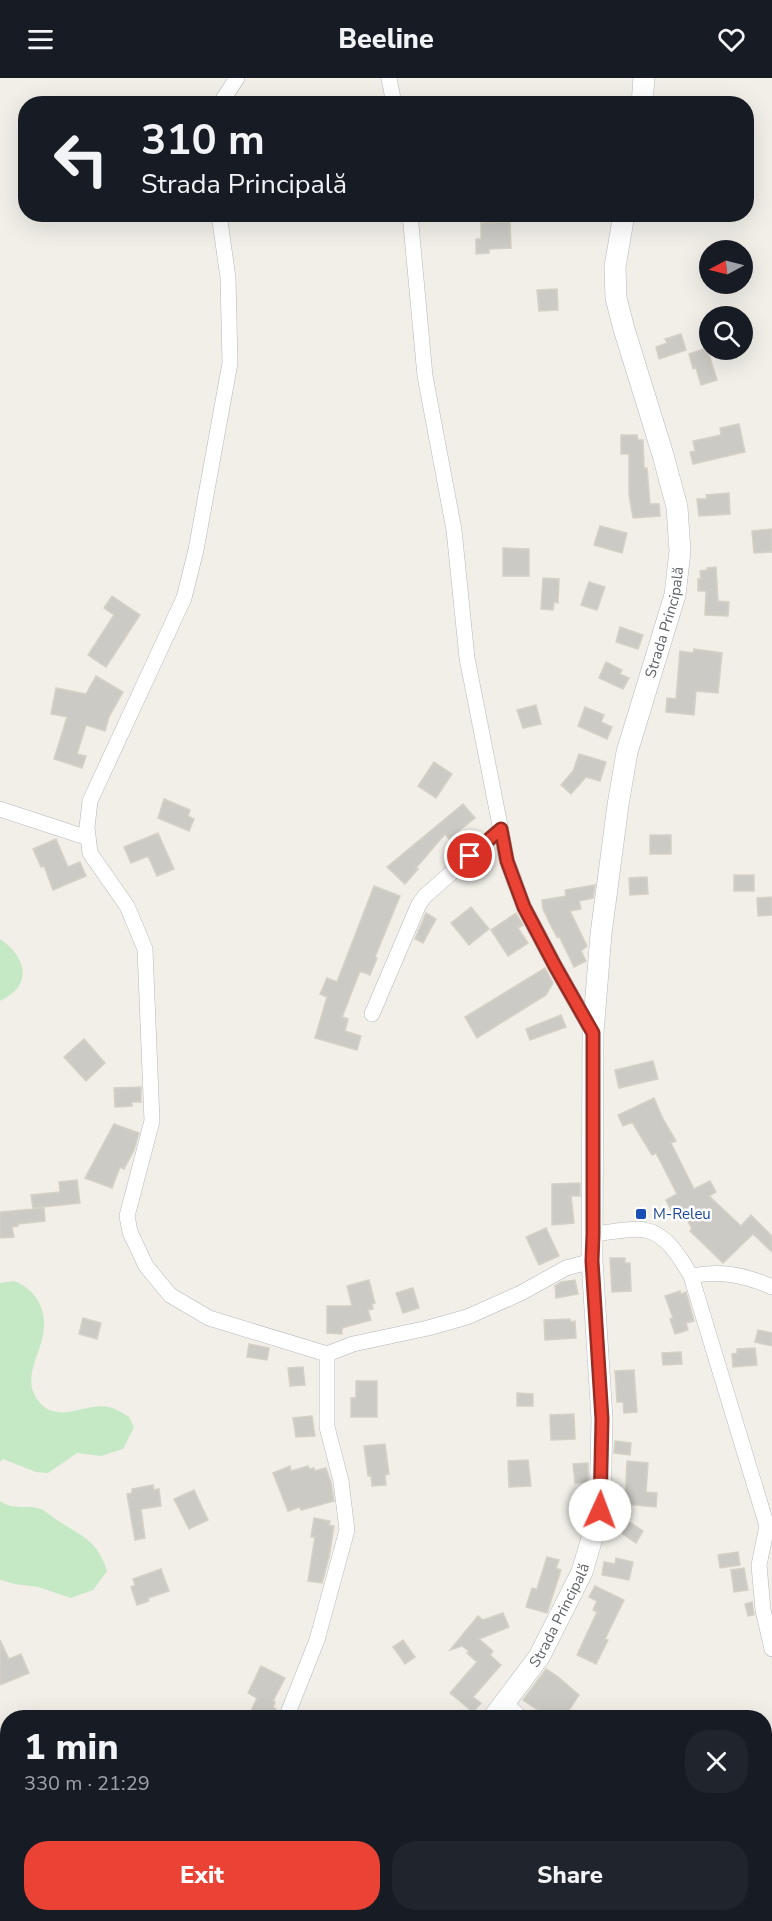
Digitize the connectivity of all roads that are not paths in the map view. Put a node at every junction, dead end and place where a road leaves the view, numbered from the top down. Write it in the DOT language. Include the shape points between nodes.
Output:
graph roads {
  1 [pos="237,78"];
  2 [pos="389,78"];
  3 [pos="644,78"];
  4 [pos="225,96"];
  5 [pos="392,96"];
  6 [pos="643,96"];
  7 [pos="220,222"];
  8 [pos="411,222"];
  9 [pos="623,222"];
  10 [pos="0,810"];
  11 [pos="501,829"];
  12 [pos="88,838"];
  13 [pos="372,1014"];
  14 [pos="593,1033"];
  15 [pos="593,1234"];
  16 [pos="592,1261"];
  17 [pos="691,1276"];
  18 [pos="772,1287"];
  19 [pos="327,1354"];
  20 [pos="772,1649"];
  21 [pos="289,1710"];
  22 [pos="499,1710"];
  1 -- 4 [label="street"];
  2 -- 5 [label="street"];
  3 -- 6 [label="street"];
  7 -- 12 [label="street" via="228,278 230,363 196,550 184,598 90,801"];
  8 -- 11 [label="street, Strada Principală" via="425,376 454,530 467,658"];
  9 -- 14 [label="street, Strada Principală" via="615,267 616,298 677,507 680,551 675,595 627,752"];
  10 -- 12 [label="street"];
  11 -- 13 [label="street" via="419,904"];
  11 -- 14 [label="street, Strada Principală" via="507,861 524,907"];
  12 -- 19 [label="street" via="90,852 127,906 145,949 152,1120 127,1216 130,1232 146,1266 170,1295 210,1318"];
  14 -- 15 [label="street, Strada Principală"];
  15 -- 16 [label="street, Strada Principală"];
  15 -- 17 [label="street" via="645,1230 654,1233 679,1256"];
  16 -- 19 [label="street" via="566,1268 467,1317 353,1344"];
  16 -- 22 [label="street, Strada Principală" via="602,1419 600,1510 582,1572 539,1657"];
  17 -- 18 [label="street" via="711,1272 754,1279"];
  17 -- 20 [label="street" via="767,1526 759,1565"];
  19 -- 21 [label="street" via="327,1427 341,1481 347,1530 317,1640"];
}
